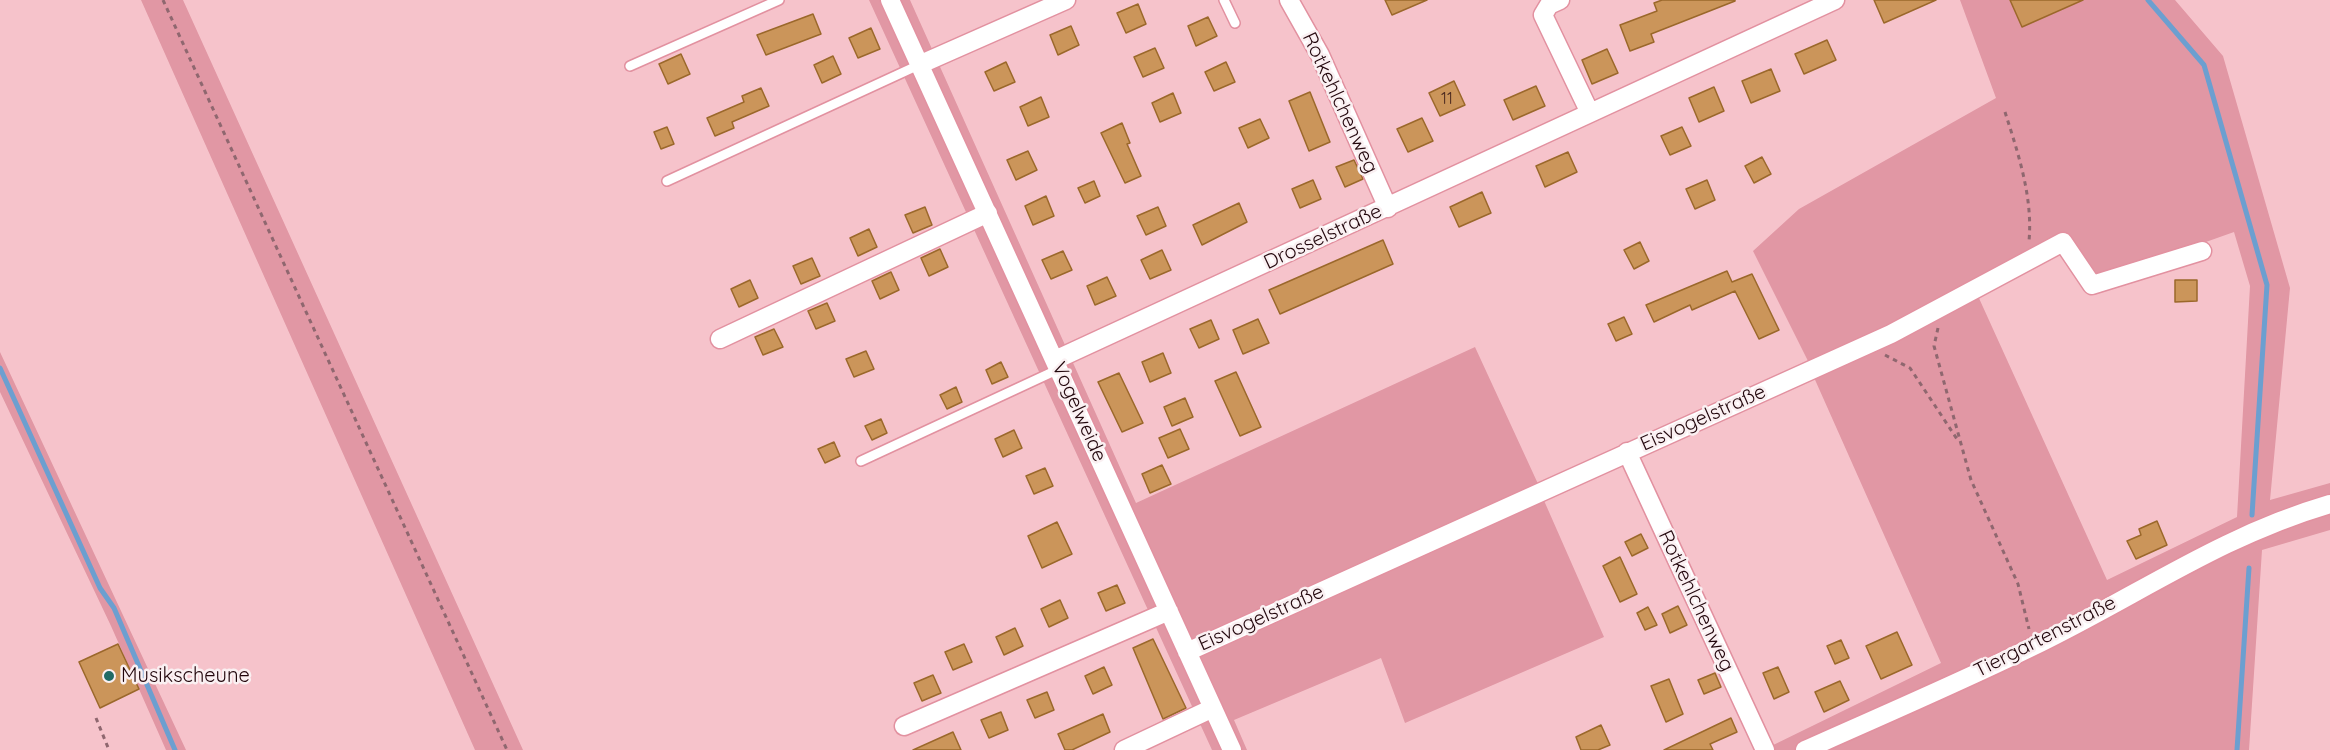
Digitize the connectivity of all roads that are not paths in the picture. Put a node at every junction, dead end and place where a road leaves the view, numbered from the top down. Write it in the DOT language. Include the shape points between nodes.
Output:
graph roads {
  1 [pos="779,0"];
  2 [pos="890,0"];
  3 [pos="1066,0"];
  4 [pos="1224,0"];
  5 [pos="1289,0"];
  6 [pos="1560,0"];
  7 [pos="1835,0"];
  8 [pos="1234,23"];
  9 [pos="921,64"];
  10 [pos="630,66"];
  11 [pos="1590,112"];
  12 [pos="667,181"];
  13 [pos="1388,208"];
  14 [pos="988,213"];
  15 [pos="2202,251"];
  16 [pos="720,339"];
  17 [pos="1057,364"];
  18 [pos="1627,452"];
  19 [pos="861,461"];
  20 [pos="2330,504"];
  21 [pos="1169,611"];
  22 [pos="1187,652"];
  23 [pos="1213,708"];
  24 [pos="904,726"];
  25 [pos="1124,750"];
  26 [pos="1232,750"];
  27 [pos="1765,750"];
  28 [pos="1805,750"];
  1 -- 10 [label="lane"];
  2 -- 9 [label="street, Vogelweide"];
  3 -- 9 [label="street"];
  4 -- 8 [label="lane"];
  5 -- 13 [label="street, Rotkehlchenweg" via="1320,55"];
  6 -- 11 [label="street" via="1549,5 1543,15"];
  7 -- 11 [label="street, Drosselstraße"];
  9 -- 12 [label="lane"];
  9 -- 14 [label="street, Vogelweide"];
  11 -- 13 [label="street, Drosselstraße"];
  13 -- 17 [label="street, Drosselstraße"];
  14 -- 16 [label="street"];
  14 -- 17 [label="street, Vogelweide"];
  15 -- 18 [label="street, Eisvogelstraße" via="2092,285 2063,242 1866,345"];
  17 -- 19 [label="lane"];
  17 -- 21 [label="street, Vogelweide"];
  18 -- 22 [label="street, Eisvogelstraße"];
  18 -- 27 [label="street, Rotkehlchenweg"];
  20 -- 28 [label="street, Tiergartenstraße" via="2282,518 2230,541 2033,647"];
  21 -- 22 [label="street, Vogelweide"];
  21 -- 24 [label="street"];
  22 -- 23 [label="street, Vogelweide"];
  23 -- 25 [label="street"];
  23 -- 26 [label="street, Vogelweide"];
}
